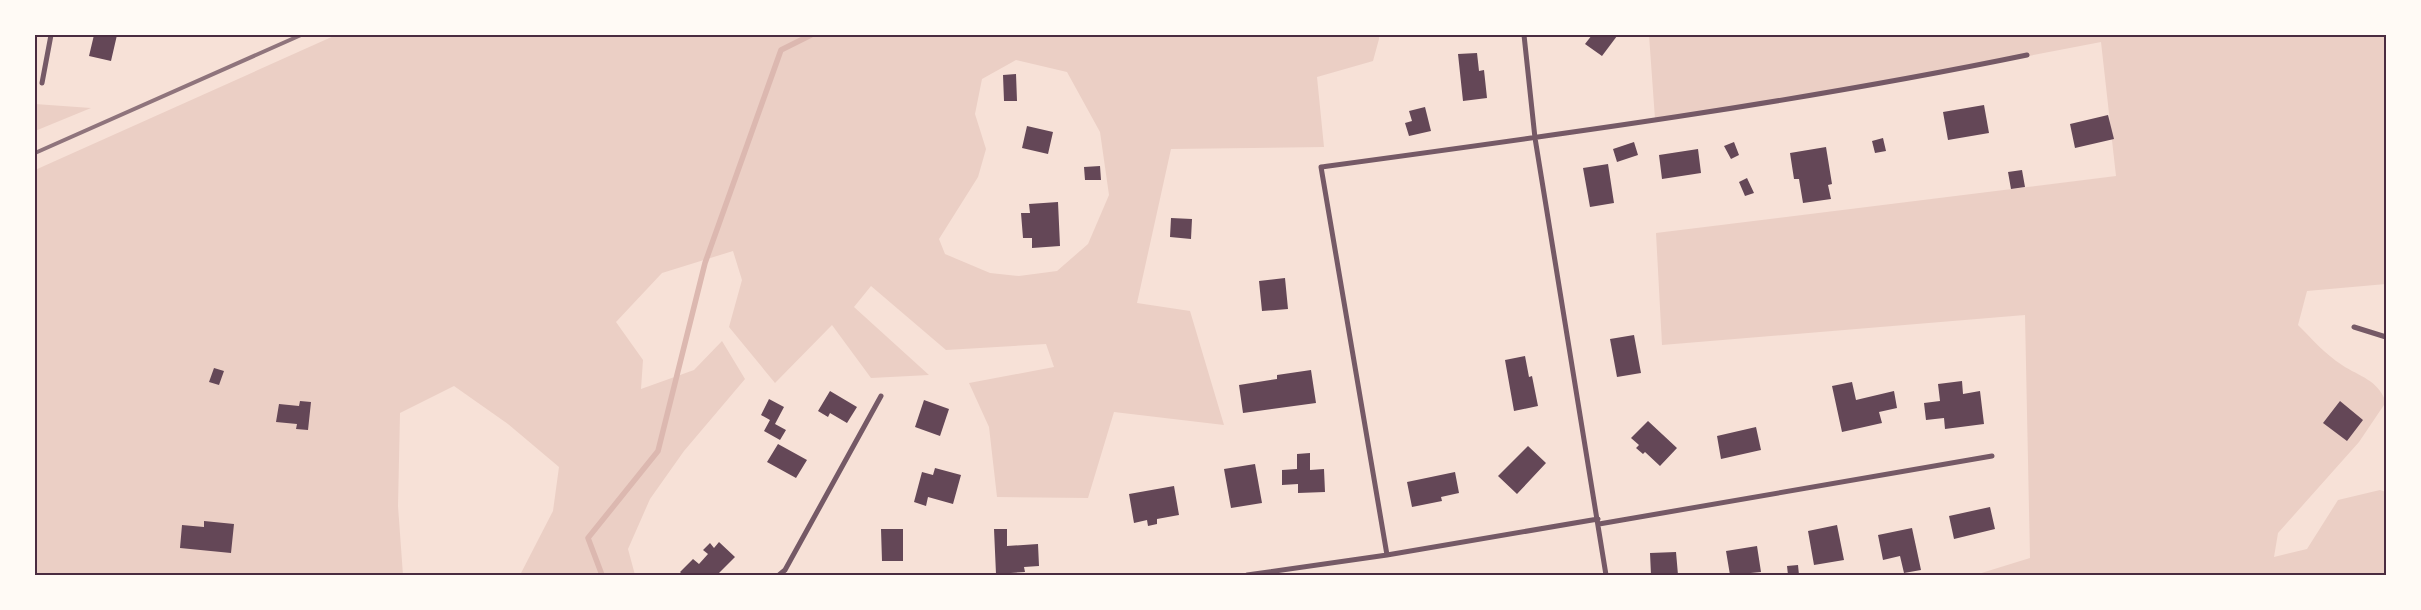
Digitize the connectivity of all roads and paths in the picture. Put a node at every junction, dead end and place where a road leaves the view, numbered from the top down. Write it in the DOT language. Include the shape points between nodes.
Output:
graph roads {
  1 [pos="51,35"];
  2 [pos="1524,35"];
  3 [pos="2027,55"];
  4 [pos="42,83"];
  5 [pos="1535,138"];
  6 [pos="2354,327"];
  7 [pos="2386,337"];
  8 [pos="881,396"];
  9 [pos="1992,456"];
  10 [pos="1598,522"];
  11 [pos="1387,555"];
  12 [pos="779,575"];
  13 [pos="1247,575"];
  14 [pos="1606,575"];
  1 -- 4 [label="street"];
  2 -- 5 [label="street"];
  3 -- 5 [label="street" via="1910,79"];
  5 -- 10 [label="street"];
  5 -- 11 [label="street" via="1321,167"];
  6 -- 7 [label="street"];
  8 -- 12 [label="street" via="785,570"];
  9 -- 10 [label="street"];
  10 -- 11 [label="street"];
  10 -- 14 [label="street"];
  11 -- 13 [label="street"];
}
